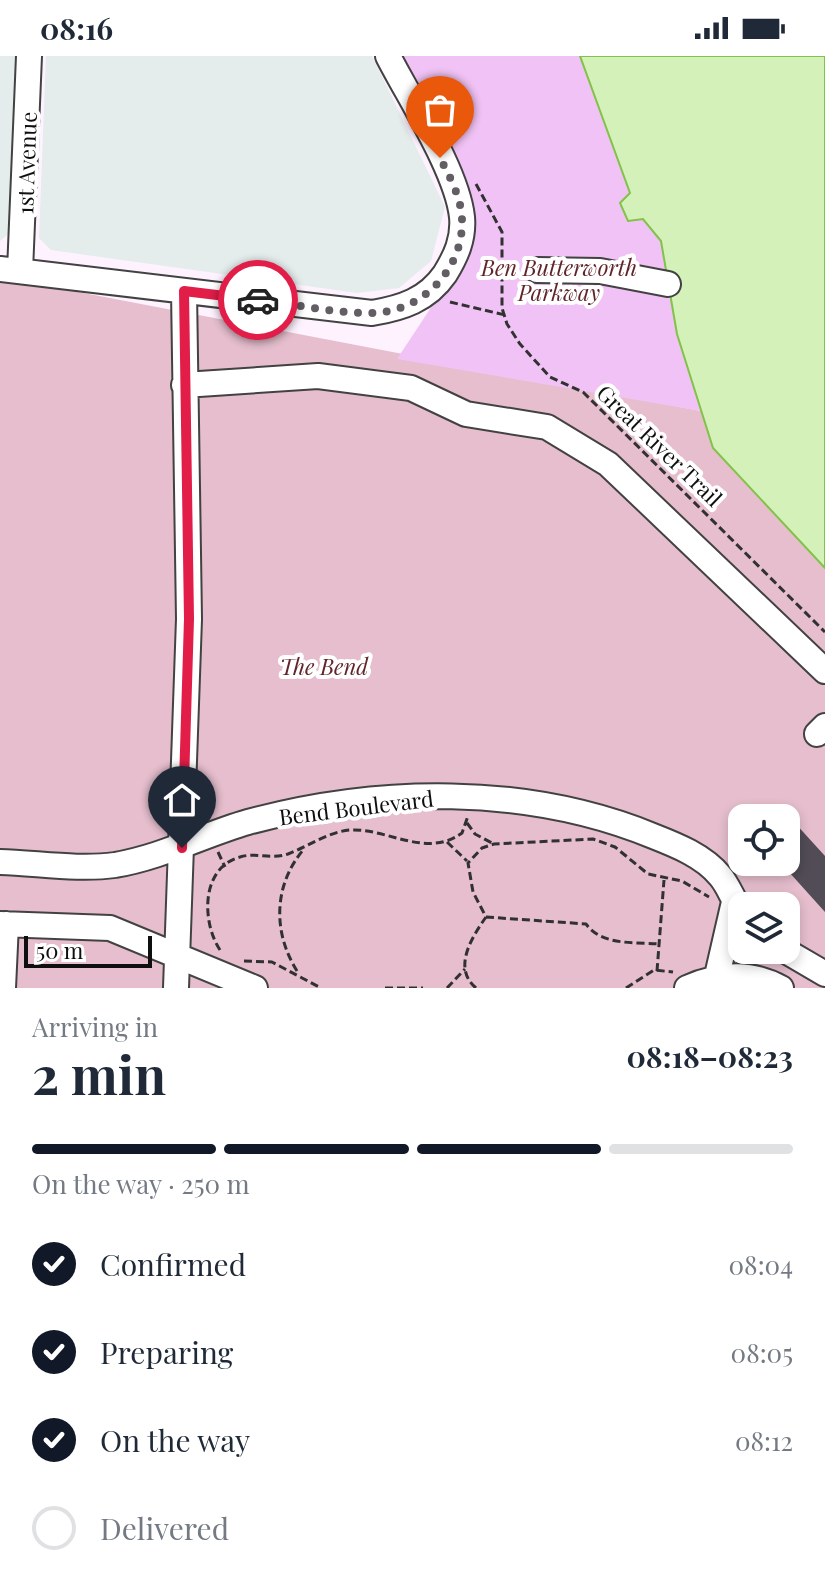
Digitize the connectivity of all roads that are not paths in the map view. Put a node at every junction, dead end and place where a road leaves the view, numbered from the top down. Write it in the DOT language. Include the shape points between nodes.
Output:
graph roads {
  1 [pos="29,56"];
  2 [pos="388,56"];
  3 [pos="10,270"];
  4 [pos="537,270"];
  5 [pos="668,284"];
  6 [pos="184,291"];
  7 [pos="184,385"];
  8 [pos="825,671"];
  9 [pos="182,848"];
  10 [pos="0,862"];
  11 [pos="728,901"];
  12 [pos="728,911"];
  13 [pos="3,924"];
  14 [pos="177,957"];
  15 [pos="800,959"];
  16 [pos="825,974"];
  17 [pos="681,980"];
  18 [pos="718,982"];
  19 [pos="2,985"];
  20 [pos="176,988"];
  21 [pos="255,988"];
  22 [pos="781,988"];
  1 -- 3 [label="street, 1st Avenue"];
  2 -- 6 [label="street" via="459,201 458,253 441,279 422,298 372,313"];
  3 -- 6 [label="street"];
  4 -- 5 [label="street" via="600,271"];
  6 -- 7 [label="street"];
  7 -- 8 [label="street" via="318,376 411,388 466,414 547,427 608,464"];
  7 -- 9 [label="street" via="189,619"];
  9 -- 10 [label="street, Bend Boulevard" via="101,866"];
  9 -- 11 [label="street, Bend Boulevard" via="246,823 326,807 410,796 470,797 591,814 640,831 687,850 720,875"];
  9 -- 14 [label="street"];
  12 -- 18 [label="street"];
  13 -- 14 [label="street" via="110,928"];
  13 -- 19 [label="street"];
  14 -- 20 [label="street"];
  14 -- 21 [label="street"];
  15 -- 16 [label="street"];
  17 -- 18 [label="street"];
  18 -- 22 [label="street" via="745,976"];
}
